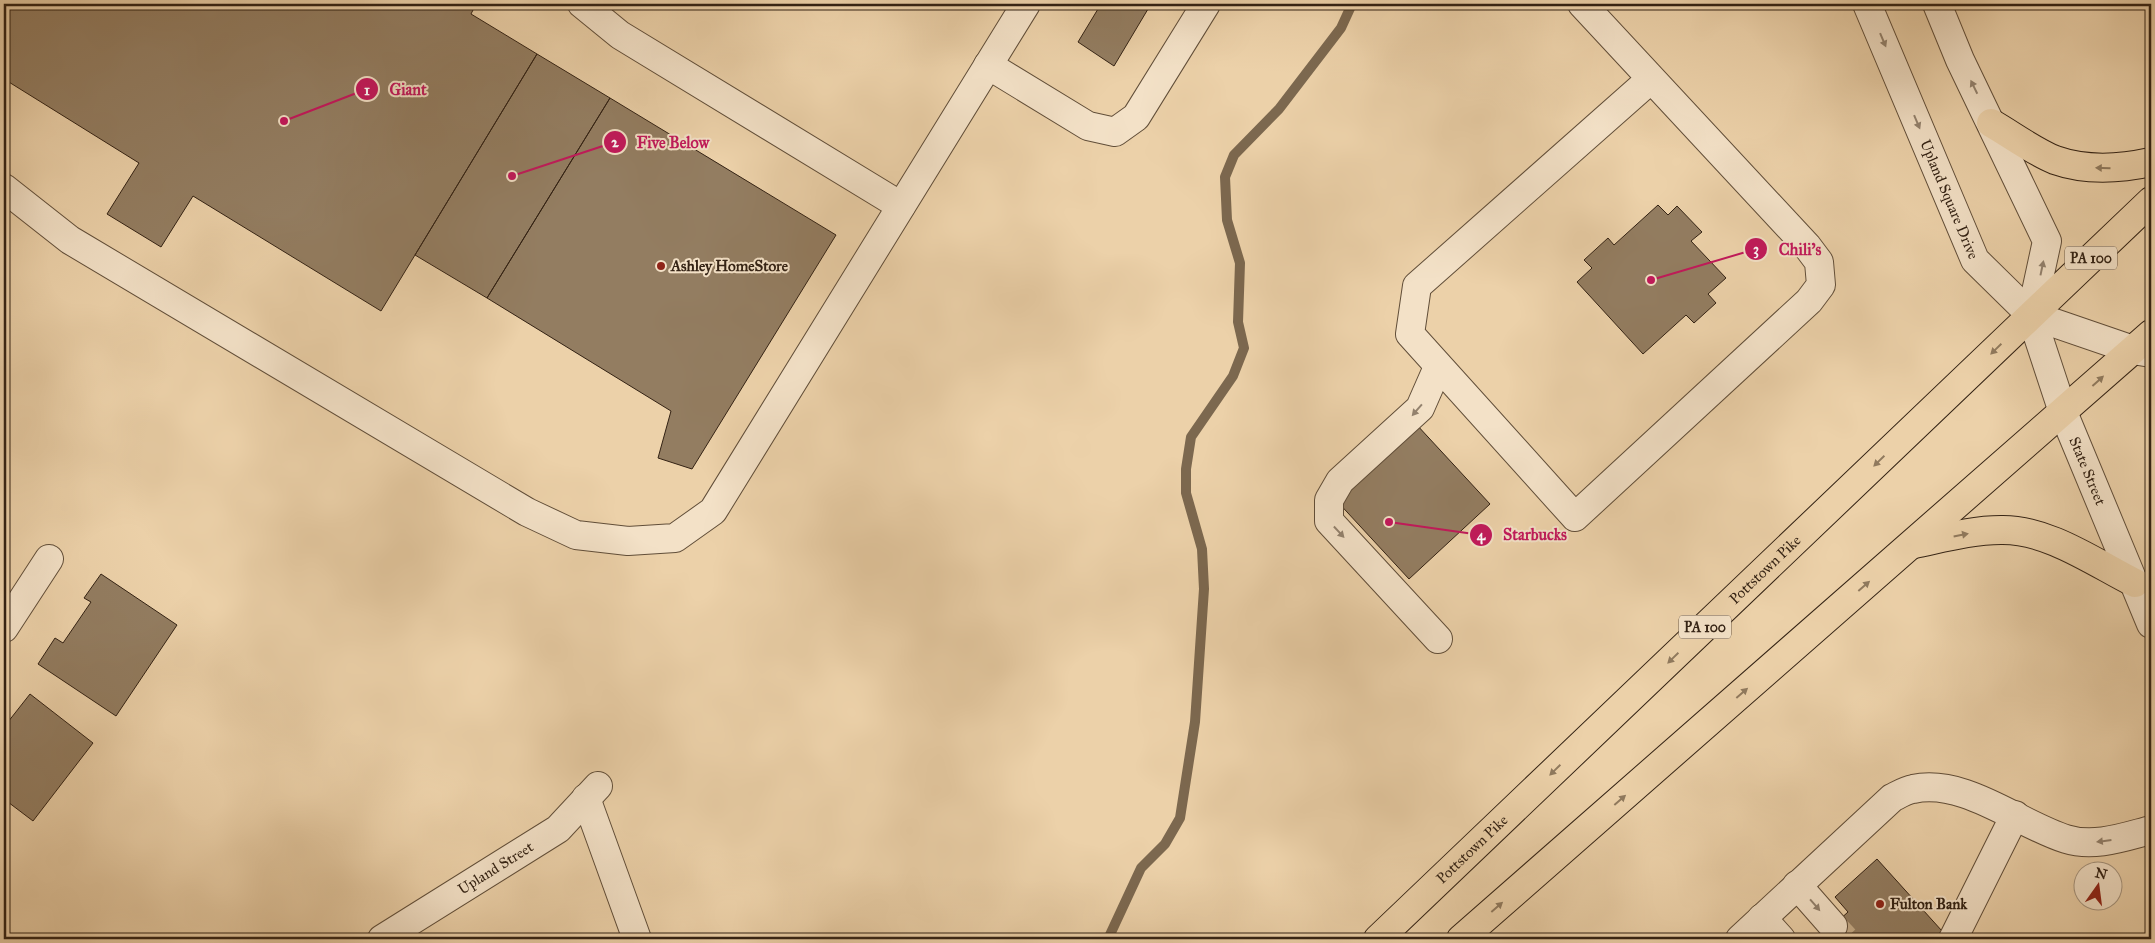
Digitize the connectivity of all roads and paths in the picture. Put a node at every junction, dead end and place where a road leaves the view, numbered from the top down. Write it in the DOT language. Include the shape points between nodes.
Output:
graph roads {
  1 [pos="582,4"];
  2 [pos="1026,4"];
  3 [pos="1206,4"];
  4 [pos="1582,4"];
  5 [pos="1867,4"];
  6 [pos="1937,4"];
  7 [pos="988,65"];
  8 [pos="1651,79"];
  9 [pos="1991,123"];
  10 [pos="2151,162"];
  11 [pos="4,188"];
  12 [pos="2151,201"];
  13 [pos="901,206"];
  14 [pos="2032,315"];
  15 [pos="2145,346"];
  16 [pos="1438,367"];
  17 [pos="2063,412"];
  18 [pos="1913,544"];
  19 [pos="49,559"];
  20 [pos="2135,583"];
  21 [pos="5,624"];
  22 [pos="2151,624"];
  23 [pos="1438,639"];
  24 [pos="2015,816"];
  25 [pos="2151,830"];
  26 [pos="1797,885"];
  27 [pos="1762,918"];
  28 [pos="1833,926"];
  29 [pos="382,939"];
  30 [pos="637,939"];
  31 [pos="1378,939"];
  32 [pos="1461,939"];
  33 [pos="1740,939"];
  34 [pos="1781,939"];
  35 [pos="1953,939"];
  1 -- 13 [label="street" via="620,35"];
  2 -- 7 [label="street"];
  3 -- 7 [label="street" via="1136,117 1115,132 1088,126"];
  4 -- 8 [label="street"];
  5 -- 14 [label="street, Upland Square Drive, one-way" via="1975,260"];
  9 -- 6 [label="street, one-way"];
  7 -- 13 [label="street"];
  8 -- 16 [label="street" via="1417,286 1410,334"];
  8 -- 16 [label="street" via="1819,262 1821,285 1810,301 1575,517"];
  10 -- 9 [label="highway, one-way" via="2103,168 2073,165 2039,152"];
  14 -- 9 [label="street, one-way" via="2047,241"];
  11 -- 13 [label="street" via="70,240 527,512 576,535 628,541 675,538 713,511"];
  12 -- 14 [label="highway, Pottstown Pike / PA 100"];
  14 -- 15 [label="street"];
  14 -- 17 [label="street, State Street"];
  14 -- 31 [label="highway, Pottstown Pike / PA 100, one-way"];
  17 -- 15 [label="highway, one-way"];
  16 -- 23 [label="street, one-way" via="1420,408 1340,481 1329,500 1329,522"];
  17 -- 18 [label="highway"];
  17 -- 20 [label="street, State Street"];
  18 -- 20 [label="highway, one-way" via="1995,531 2030,534"];
  32 -- 18 [label="highway, one-way"];
  19 -- 21 [label="street"];
  20 -- 22 [label="street, State Street"];
  25 -- 24 [label="street, one-way" via="2089,843 2066,839"];
  24 -- 26 [label="street" via="1960,792 1934,786 1911,789 1892,798"];
  24 -- 35 [label="street"];
  26 -- 27 [label="street"];
  26 -- 28 [label="street, one-way"];
  27 -- 33 [label="street"];
  27 -- 34 [label="street"];
  29 -- 30 [label="street, Upland Street" via="558,829 592,792"];
}
